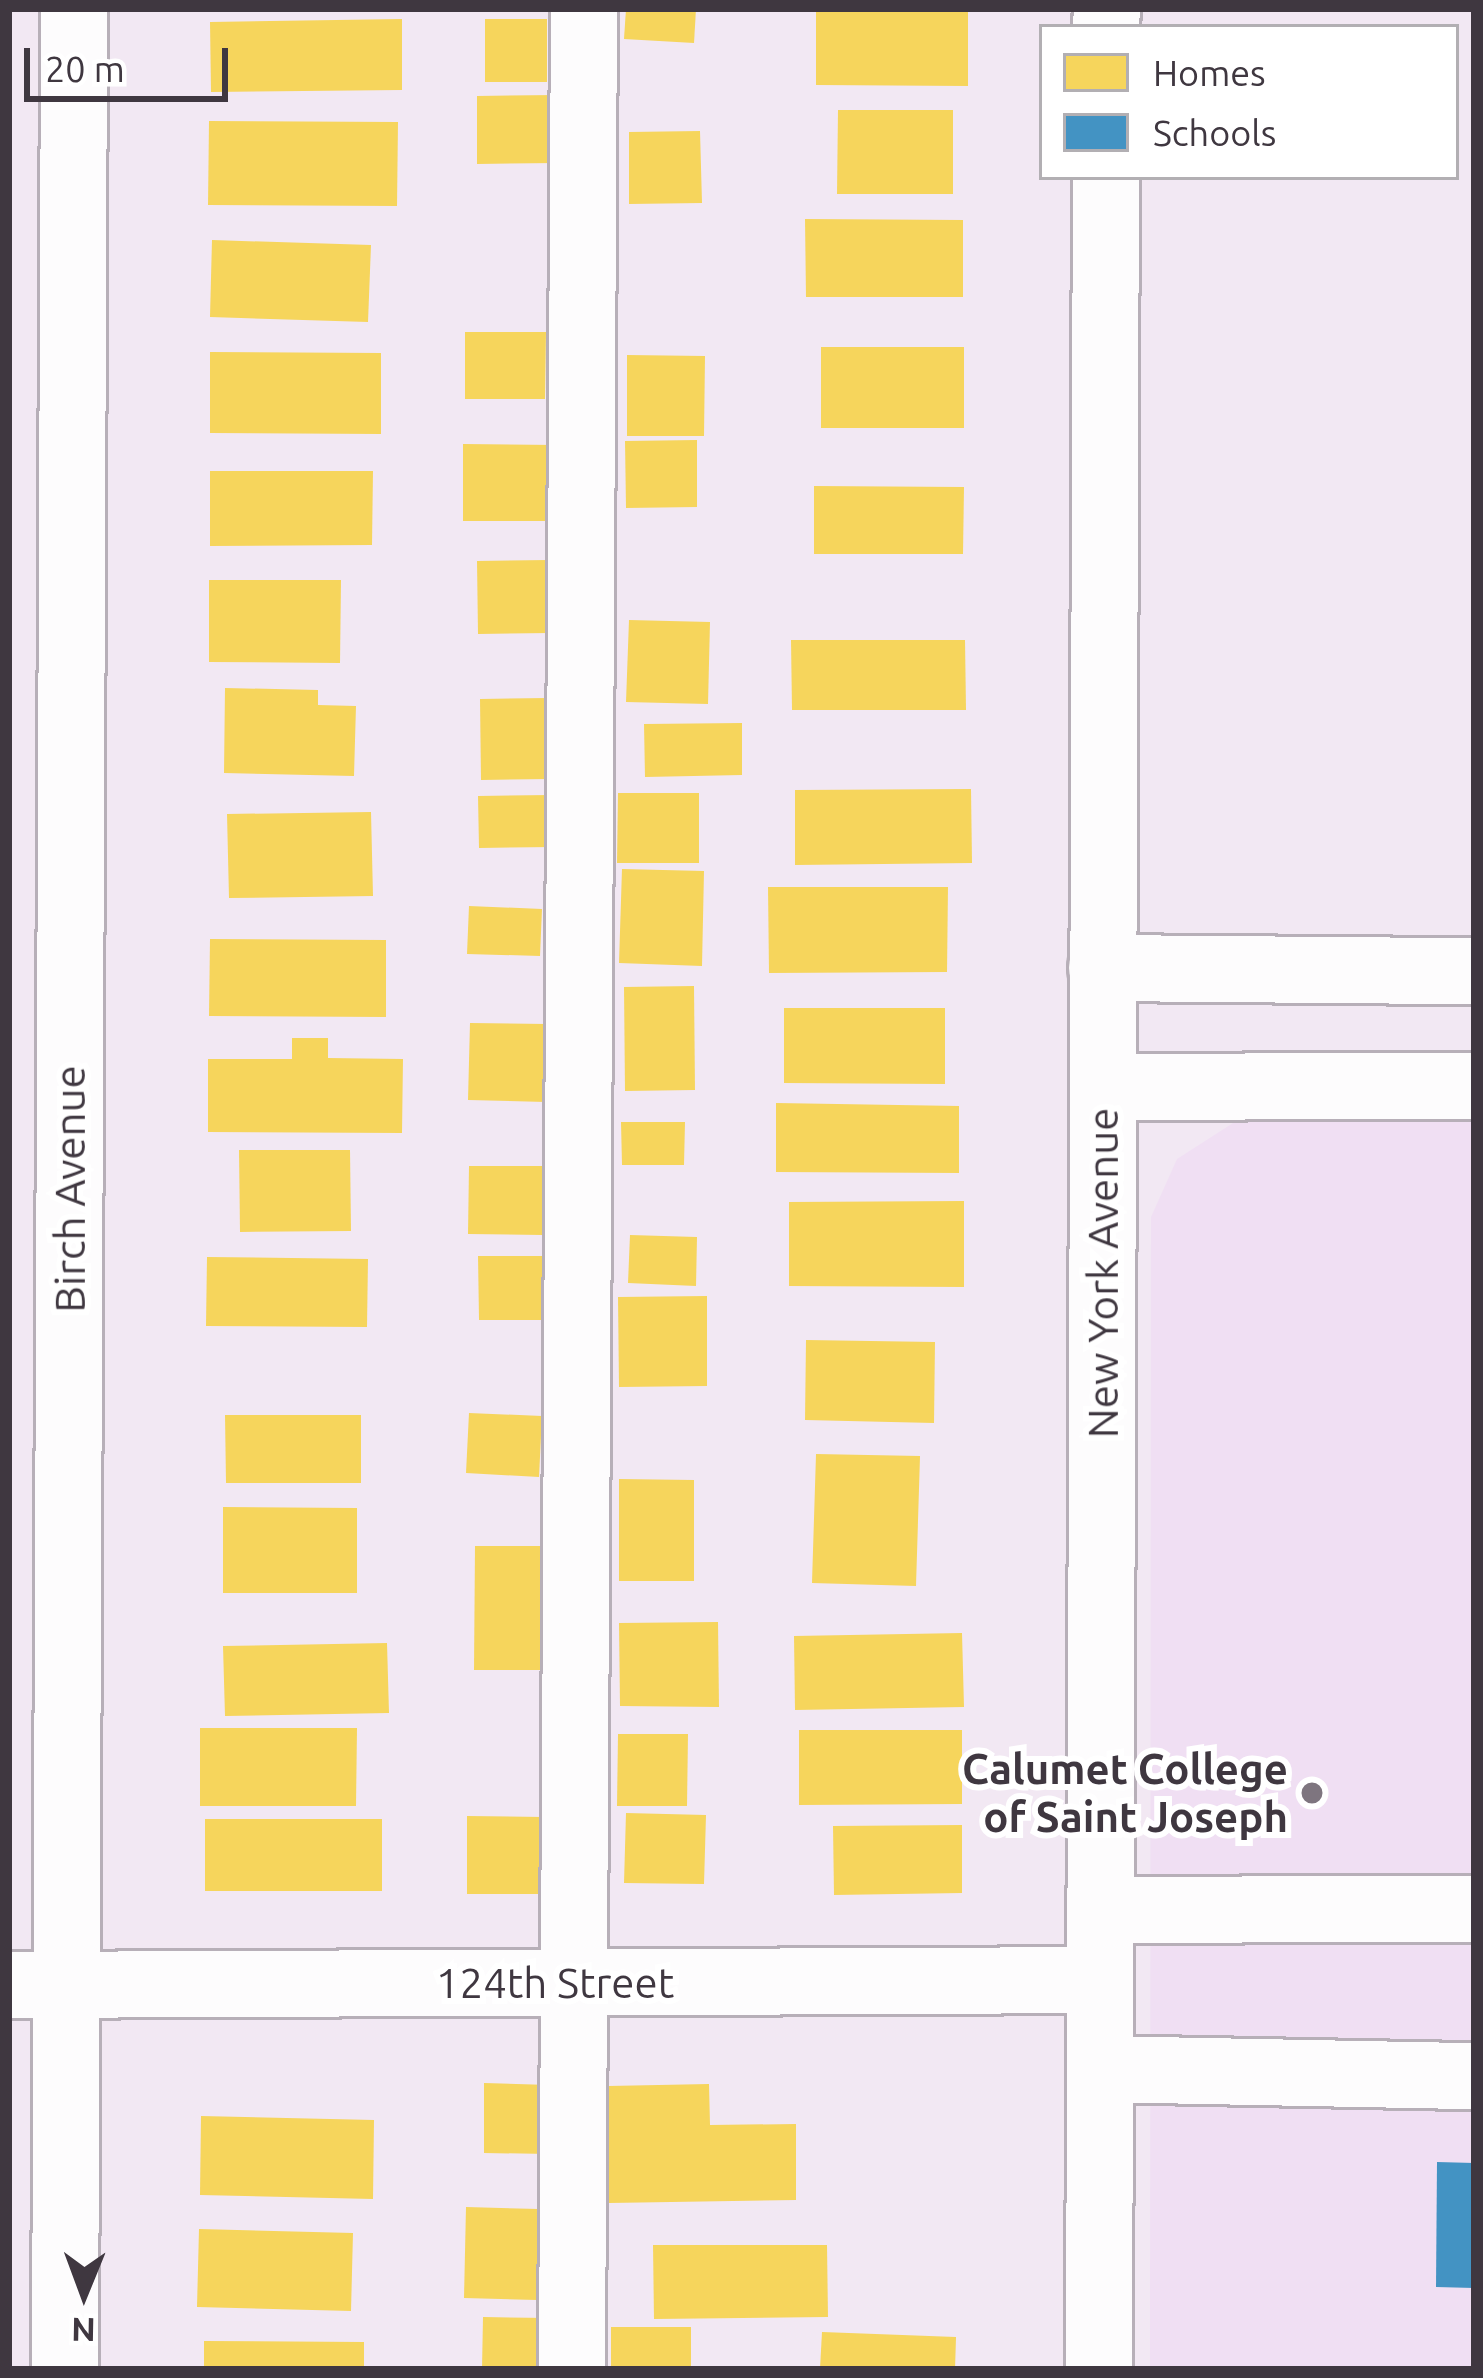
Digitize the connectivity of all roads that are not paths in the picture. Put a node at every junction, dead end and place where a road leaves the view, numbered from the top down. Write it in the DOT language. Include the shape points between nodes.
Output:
graph roads {
  1 [pos="74,9"];
  2 [pos="584,9"];
  3 [pos="1106,180"];
  4 [pos="1102,968"];
  5 [pos="1474,971"];
  6 [pos="1474,1086"];
  7 [pos="1104,1087"];
  8 [pos="1474,1909"];
  9 [pos="1100,1910"];
  10 [pos="1100,1980"];
  11 [pos="575,1982"];
  12 [pos="39,1985"];
  13 [pos="1100,2069"];
  14 [pos="1474,2076"];
  15 [pos="65,2369"];
  16 [pos="572,2369"];
  17 [pos="1099,2369"];
  1 -- 12 [label="street, Birch Avenue"];
  2 -- 11 [label="street"];
  3 -- 4 [label="street, New York Avenue"];
  4 -- 5 [label="street"];
  4 -- 7 [label="street, New York Avenue"];
  6 -- 7 [label="street"];
  7 -- 9 [label="street, New York Avenue"];
  8 -- 9 [label="street"];
  9 -- 10 [label="street, New York Avenue"];
  10 -- 11 [label="street, 124th Street"];
  10 -- 13 [label="street, New York Avenue"];
  11 -- 12 [label="street, 124th Street"];
  11 -- 16 [label="street"];
  12 -- 15 [label="street, Birch Avenue"];
  13 -- 14 [label="street"];
  13 -- 17 [label="street, New York Avenue"];
}
